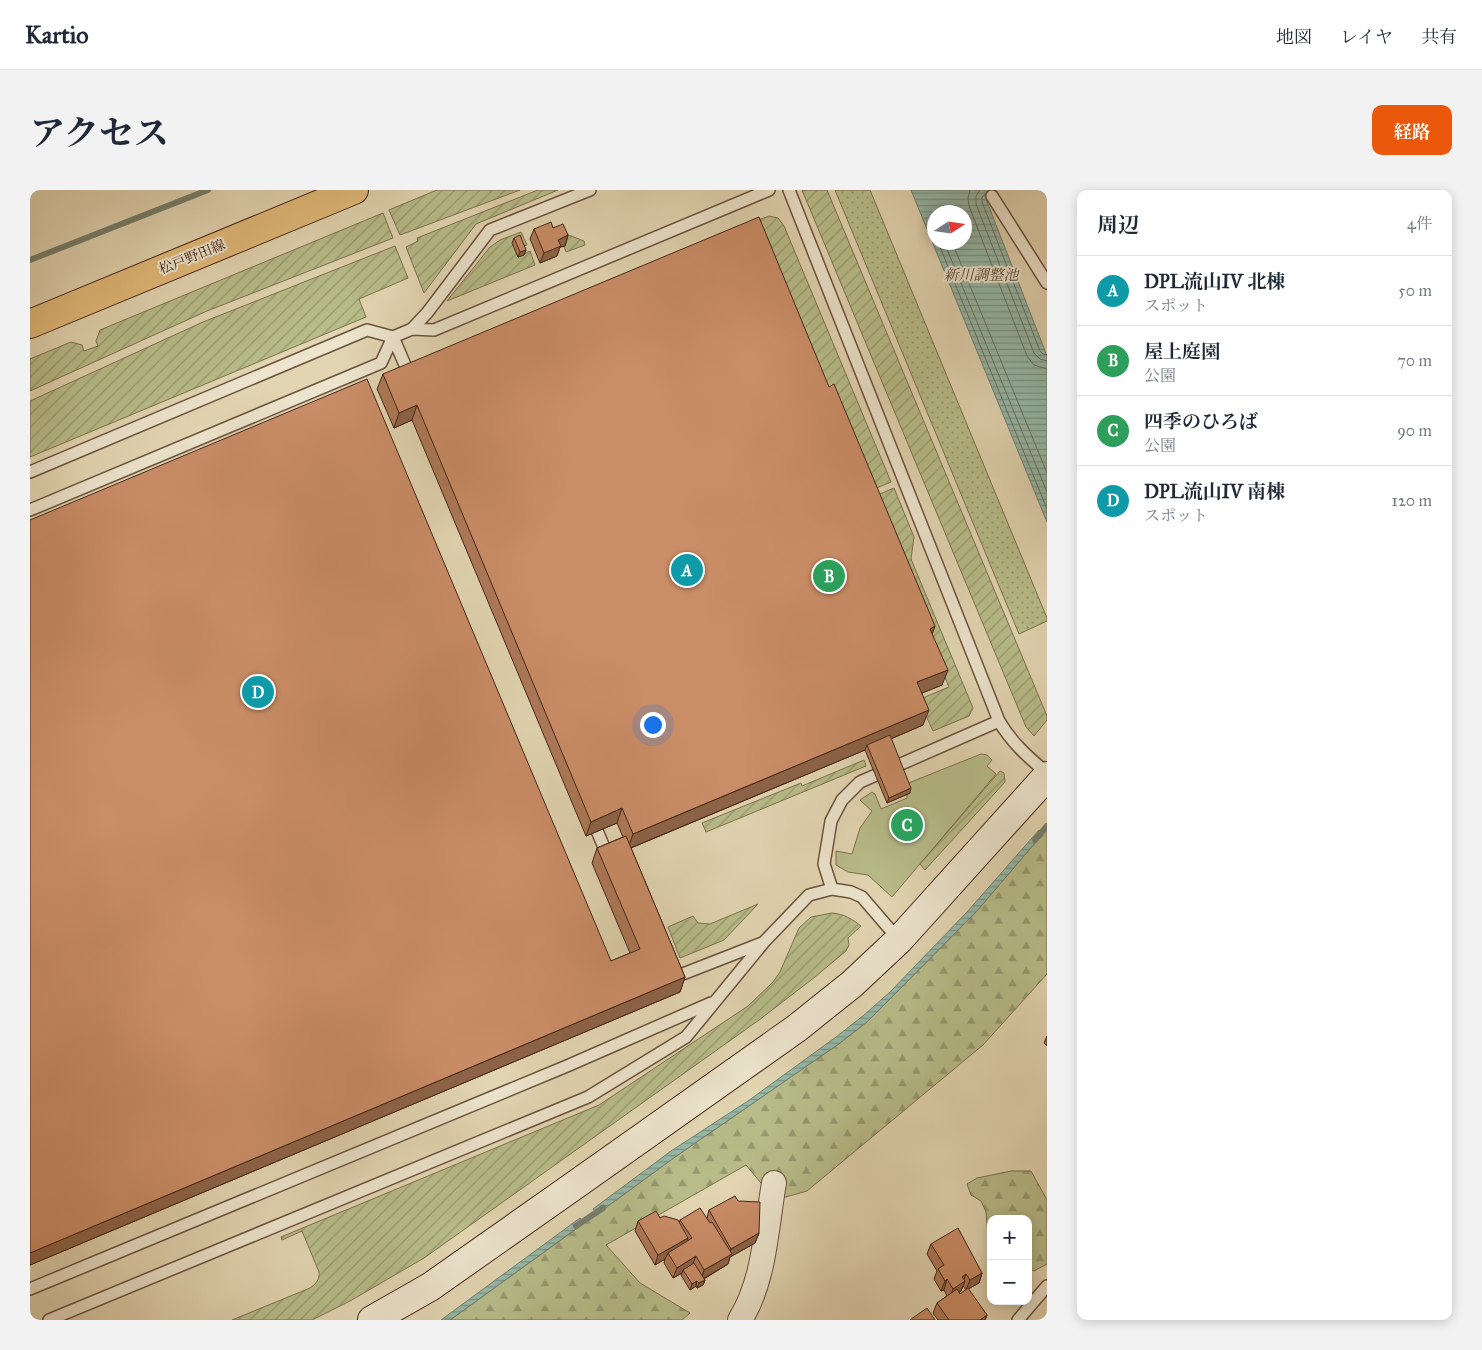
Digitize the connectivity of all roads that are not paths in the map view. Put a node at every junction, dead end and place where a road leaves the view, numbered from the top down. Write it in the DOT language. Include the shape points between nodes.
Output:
graph roads {
  1 [pos="354,190"];
  2 [pos="590,190"];
  3 [pos="769,190"];
  4 [pos="789,190"];
  5 [pos="992,196"];
  6 [pos="1047,283"];
  7 [pos="30,324"];
  8 [pos="412,328"];
  9 [pos="393,337"];
  10 [pos="417,394"];
  11 [pos="30,472"];
  12 [pos="30,510"];
  13 [pos="999,721"];
  14 [pos="1047,774"];
  15 [pos="589,810"];
  16 [pos="612,865"];
  17 [pos="832,889"];
  18 [pos="899,940"];
  19 [pos="764,942"];
  20 [pos="657,974"];
  21 [pos="714,1002"];
  22 [pos="774,1182"];
  23 [pos="1047,1286"];
  24 [pos="30,1289"];
  25 [pos="49,1320"];
  26 [pos="372,1320"];
  27 [pos="740,1320"];
  28 [pos="1018,1320"];
  1 -- 7 [label="main road, 松戸野田線"];
  2 -- 8 [label="lane" via="490,230"];
  3 -- 8 [label="lane" via="434,330"];
  4 -- 13 [label="lane"];
  5 -- 6 [label="lane"];
  8 -- 9 [label="lane"];
  9 -- 10 [label="lane"];
  9 -- 11 [label="lane" via="367,330"];
  9 -- 12 [label="lane" via="381,363"];
  13 -- 14 [label="lane" via="1018,746"];
  13 -- 17 [label="lane" via="860,782 842,800 831,821 824,864"];
  14 -- 18 [label="street"];
  15 -- 16 [label="lane"];
  17 -- 18 [label="lane" via="862,897"];
  17 -- 19 [label="lane" via="809,895"];
  18 -- 26 [label="street" via="852,984 797,1028 430,1287"];
  19 -- 20 [label="lane" via="661,983"];
  19 -- 21 [label="lane"];
  21 -- 24 [label="lane"];
  21 -- 25 [label="lane" via="686,1037 588,1097"];
  22 -- 27 [label="street" via="760,1270 747,1310"];
  23 -- 28 [label="lane"];
}
